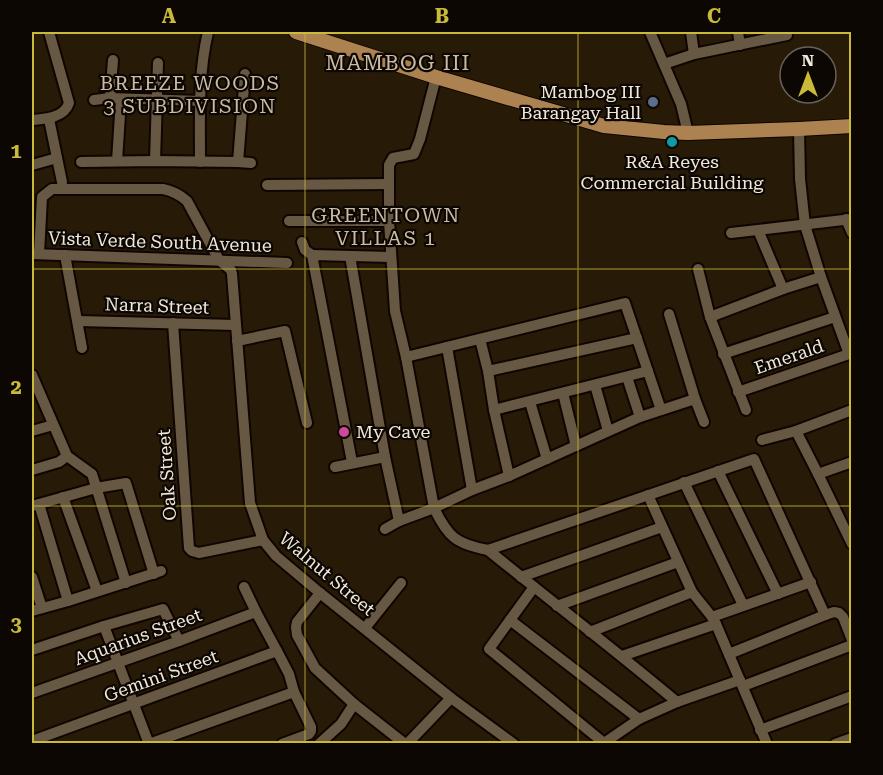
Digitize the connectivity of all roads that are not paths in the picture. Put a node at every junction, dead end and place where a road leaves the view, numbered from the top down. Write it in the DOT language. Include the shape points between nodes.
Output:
graph roads {
  1 [pos="49,32"];
  2 [pos="207,32"];
  3 [pos="296,32"];
  4 [pos="650,32"];
  5 [pos="691,32"];
  6 [pos="738,32"];
  7 [pos="786,32"];
  8 [pos="740,45"];
  9 [pos="694,54"];
  10 [pos="113,60"];
  11 [pos="158,63"];
  12 [pos="664,64"];
  13 [pos="245,74"];
  14 [pos="436,77"];
  15 [pos="116,99"];
  16 [pos="156,99"];
  17 [pos="94,100"];
  18 [pos="200,101"];
  19 [pos="49,118"];
  20 [pos="32,120"];
  21 [pos="852,126"];
  22 [pos="799,129"];
  23 [pos="688,134"];
  24 [pos="57,158"];
  25 [pos="155,160"];
  26 [pos="117,161"];
  27 [pos="81,162"];
  28 [pos="200,162"];
  29 [pos="238,162"];
  30 [pos="251,163"];
  31 [pos="32,165"];
  32 [pos="62,182"];
  33 [pos="389,184"];
  34 [pos="267,185"];
  35 [pos="849,219"];
  36 [pos="289,221"];
  37 [pos="389,221"];
  38 [pos="805,225"];
  39 [pos="758,230"];
  40 [pos="731,233"];
  41 [pos="852,233"];
  42 [pos="302,242"];
  43 [pos="35,254"];
  44 [pos="65,255"];
  45 [pos="312,255"];
  46 [pos="350,256"];
  47 [pos="391,256"];
  48 [pos="219,260"];
  49 [pos="287,263"];
  50 [pos="698,269"];
  51 [pos="821,277"];
  52 [pos="783,289"];
  53 [pos="669,314"];
  54 [pos="710,317"];
  55 [pos="835,317"];
  56 [pos="78,321"];
  57 [pos="173,323"];
  58 [pos="236,325"];
  59 [pos="637,338"];
  60 [pos="480,339"];
  61 [pos="237,341"];
  62 [pos="447,347"];
  63 [pos="82,348"];
  64 [pos="723,354"];
  65 [pos="850,354"];
  66 [pos="406,357"];
  67 [pos="488,371"];
  68 [pos="648,371"];
  69 [pos="32,375"];
  70 [pos="627,377"];
  71 [pos="595,385"];
  72 [pos="738,392"];
  73 [pos="563,393"];
  74 [pos="695,399"];
  75 [pos="530,402"];
  76 [pos="494,410"];
  77 [pos="662,410"];
  78 [pos="746,410"];
  79 [pos="852,410"];
  80 [pos="640,417"];
  81 [pos="704,422"];
  82 [pos="307,423"];
  83 [pos="53,425"];
  84 [pos="32,431"];
  85 [pos="608,431"];
  86 [pos="796,431"];
  87 [pos="762,440"];
  88 [pos="576,446"];
  89 [pos="67,456"];
  90 [pos="385,457"];
  91 [pos="547,459"];
  92 [pos="352,462"];
  93 [pos="852,462"];
  94 [pos="335,466"];
  95 [pos="32,470"];
  96 [pos="718,471"];
  97 [pos="818,474"];
  98 [pos="509,476"];
  99 [pos="684,482"];
  100 [pos="96,488"];
  101 [pos="472,490"];
  102 [pos="648,495"];
  103 [pos="63,496"];
  104 [pos="35,505"];
  105 [pos="434,508"];
  106 [pos="399,521"];
  107 [pos="847,522"];
  108 [pos="662,527"];
  109 [pos="385,529"];
  110 [pos="263,540"];
  111 [pos="852,544"];
  112 [pos="488,550"];
  113 [pos="678,562"];
  114 [pos="32,577"];
  115 [pos="521,577"];
  116 [pos="811,582"];
  117 [pos="126,583"];
  118 [pos="400,583"];
  119 [pos="244,587"];
  120 [pos="534,587"];
  121 [pos="97,591"];
  122 [pos="692,592"];
  123 [pos="320,593"];
  124 [pos="778,594"];
  125 [pos="68,601"];
  126 [pos="743,605"];
  127 [pos="556,606"];
  128 [pos="37,610"];
  129 [pos="256,612"];
  130 [pos="825,615"];
  131 [pos="510,620"];
  132 [pos="714,620"];
  133 [pos="104,626"];
  134 [pos="365,628"];
  135 [pos="590,632"];
  136 [pos="852,640"];
  137 [pos="179,641"];
  138 [pos="852,645"];
  139 [pos="32,650"];
  140 [pos="277,651"];
  141 [pos="729,654"];
  142 [pos="622,656"];
  143 [pos="119,662"];
  144 [pos="742,683"];
  145 [pos="294,692"];
  146 [pos="32,693"];
  147 [pos="852,696"];
  148 [pos="451,698"];
  149 [pos="677,702"];
  150 [pos="134,703"];
  151 [pos="354,704"];
  152 [pos="639,719"];
  153 [pos="760,730"];
  154 [pos="852,738"];
  155 [pos="32,741"];
  156 [pos="149,744"];
  157 [pos="282,744"];
  158 [pos="319,744"];
  159 [pos="406,744"];
  160 [pos="514,744"];
  161 [pos="767,744"];
  162 [pos="835,744"];
  1 -- 19 [label="street" via="74,102"];
  2 -- 18 [label="street"];
  3 -- 14 [label="main road"];
  4 -- 12 [label="street"];
  5 -- 9 [label="street"];
  6 -- 8 [label="street"];
  7 -- 8 [label="street" via="787,35"];
  8 -- 9 [label="street"];
  9 -- 12 [label="street"];
  10 -- 15 [label="street"];
  11 -- 16 [label="street"];
  12 -- 23 [label="street" via="681,104"];
  13 -- 29 [label="street"];
  14 -- 23 [label="main road" via="604,126"];
  14 -- 33 [label="street" via="414,154 393,158"];
  15 -- 16 [label="street"];
  15 -- 17 [label="street"];
  15 -- 26 [label="street"];
  16 -- 18 [label="street"];
  16 -- 25 [label="street"];
  18 -- 28 [label="street"];
  19 -- 20 [label="street"];
  19 -- 24 [label="street"];
  21 -- 22 [label="main road"];
  22 -- 23 [label="main road"];
  22 -- 38 [label="street"];
  24 -- 31 [label="street"];
  24 -- 32 [label="street"];
  25 -- 26 [label="street"];
  25 -- 28 [label="street"];
  26 -- 27 [label="street"];
  28 -- 29 [label="street"];
  29 -- 30 [label="street"];
  33 -- 34 [label="street"];
  33 -- 37 [label="street"];
  35 -- 38 [label="street"];
  35 -- 41 [label="street"];
  36 -- 37 [label="street"];
  37 -- 47 [label="street"];
  38 -- 39 [label="street"];
  38 -- 51 [label="street"];
  39 -- 40 [label="street"];
  39 -- 52 [label="street"];
  42 -- 45 [label="street"];
  43 -- 44 [label="street, Vista Verde South Avenue"];
  43 -- 48 [label="street, Walnut Street" via="42,197 52,189 163,189 187,201"];
  44 -- 48 [label="street, Vista Verde South Avenue"];
  44 -- 56 [label="street"];
  45 -- 46 [label="street"];
  45 -- 92 [label="street"];
  46 -- 47 [label="street"];
  46 -- 90 [label="street"];
  47 -- 66 [label="street" via="395,311"];
  48 -- 49 [label="street, Vista Verde South Avenue"];
  48 -- 58 [label="street, Walnut Street" via="231,270"];
  50 -- 54 [label="street"];
  51 -- 52 [label="street"];
  51 -- 55 [label="street"];
  52 -- 54 [label="street"];
  53 -- 74 [label="street"];
  54 -- 64 [label="street"];
  55 -- 64 [label="street"];
  55 -- 65 [label="street"];
  56 -- 57 [label="street, Narra Street"];
  56 -- 63 [label="street"];
  57 -- 58 [label="street, Narra Street"];
  57 -- 110 [label="street, Oak Street" via="189,548 199,554"];
  58 -- 61 [label="street, Walnut Street"];
  59 -- 60 [label="street" via="625,303"];
  59 -- 67 [label="street"];
  59 -- 68 [label="street"];
  60 -- 62 [label="street"];
  60 -- 67 [label="street"];
  61 -- 82 [label="street" via="285,331"];
  61 -- 110 [label="street, Walnut Street" via="250,502"];
  62 -- 66 [label="street"];
  62 -- 101 [label="street"];
  64 -- 72 [label="street"];
  65 -- 72 [label="street, Emerald"];
  66 -- 105 [label="street"];
  67 -- 76 [label="street"];
  68 -- 70 [label="street"];
  68 -- 77 [label="street"];
  69 -- 83 [label="street"];
  70 -- 71 [label="street"];
  70 -- 80 [label="street"];
  71 -- 73 [label="street"];
  71 -- 85 [label="street"];
  72 -- 78 [label="street"];
  73 -- 75 [label="street"];
  73 -- 88 [label="street"];
  74 -- 77 [label="street"];
  74 -- 81 [label="street"];
  75 -- 76 [label="street"];
  75 -- 91 [label="street"];
  76 -- 98 [label="street"];
  77 -- 80 [label="street"];
  79 -- 86 [label="street"];
  80 -- 85 [label="street"];
  83 -- 84 [label="street"];
  83 -- 89 [label="street"];
  85 -- 88 [label="street"];
  86 -- 87 [label="street"];
  86 -- 97 [label="street"];
  88 -- 91 [label="street"];
  89 -- 95 [label="street"];
  89 -- 100 [label="street" via="92,474"];
  90 -- 92 [label="street"];
  90 -- 106 [label="street"];
  91 -- 98 [label="street"];
  92 -- 94 [label="street"];
  93 -- 97 [label="street"];
  96 -- 99 [label="street"];
  96 -- 116 [label="street" via="755,460"];
  96 -- 124 [label="street"];
  97 -- 107 [label="street"];
  98 -- 101 [label="street"];
  99 -- 102 [label="street"];
  99 -- 126 [label="street"];
  100 -- 103 [label="street"];
  100 -- 117 [label="street"];
  100 -- 117 [label="street" via="127,484 158,573"];
  101 -- 105 [label="street"];
  102 -- 108 [label="street"];
  102 -- 112 [label="street"];
  103 -- 104 [label="street"];
  103 -- 121 [label="street"];
  104 -- 125 [label="street"];
  105 -- 106 [label="street"];
  105 -- 112 [label="street" via="441,523 460,542"];
  106 -- 109 [label="street"];
  107 -- 111 [label="street"];
  108 -- 113 [label="street"];
  108 -- 115 [label="street"];
  110 -- 123 [label="street, Walnut Street"];
  112 -- 115 [label="street"];
  113 -- 122 [label="street"];
  113 -- 127 [label="street"];
  114 -- 128 [label="street"];
  115 -- 120 [label="street"];
  116 -- 124 [label="street"];
  116 -- 130 [label="street"];
  117 -- 121 [label="street"];
  118 -- 134 [label="street"];
  119 -- 129 [label="street"];
  120 -- 127 [label="street"];
  120 -- 131 [label="street"];
  121 -- 125 [label="street"];
  122 -- 132 [label="street"];
  122 -- 135 [label="street"];
  123 -- 134 [label="street, Walnut Street"];
  123 -- 151 [label="street" via="297,622 297,635 315,668"];
  124 -- 126 [label="street"];
  125 -- 128 [label="street"];
  126 -- 132 [label="street"];
  127 -- 135 [label="street"];
  129 -- 137 [label="street, Aquarius Street"];
  129 -- 140 [label="street"];
  130 -- 136 [label="street" via="839,613"];
  130 -- 141 [label="street"];
  131 -- 152 [label="street"];
  131 -- 152 [label="street" via="489,649 604,743"];
  132 -- 141 [label="street"];
  132 -- 142 [label="street"];
  133 -- 137 [label="street" via="163,609"];
  133 -- 139 [label="street"];
  133 -- 143 [label="street"];
  134 -- 148 [label="street, Walnut Street"];
  135 -- 142 [label="street"];
  137 -- 143 [label="street, Aquarius Street"];
  138 -- 144 [label="street"];
  140 -- 145 [label="street"];
  140 -- 150 [label="street, Gemini Street"];
  141 -- 144 [label="street"];
  142 -- 149 [label="street"];
  143 -- 146 [label="street, Aquarius Street"];
  143 -- 150 [label="street"];
  144 -- 149 [label="street"];
  144 -- 153 [label="street"];
  145 -- 156 [label="street"];
  145 -- 157 [label="street" via="311,731"];
  147 -- 153 [label="street"];
  148 -- 159 [label="street"];
  148 -- 160 [label="street, Walnut Street"];
  149 -- 152 [label="street"];
  150 -- 155 [label="street, Gemini Street"];
  150 -- 156 [label="street"];
  151 -- 158 [label="street" via="341,724"];
  151 -- 159 [label="street"];
  153 -- 161 [label="street"];
  154 -- 162 [label="street"];
}
